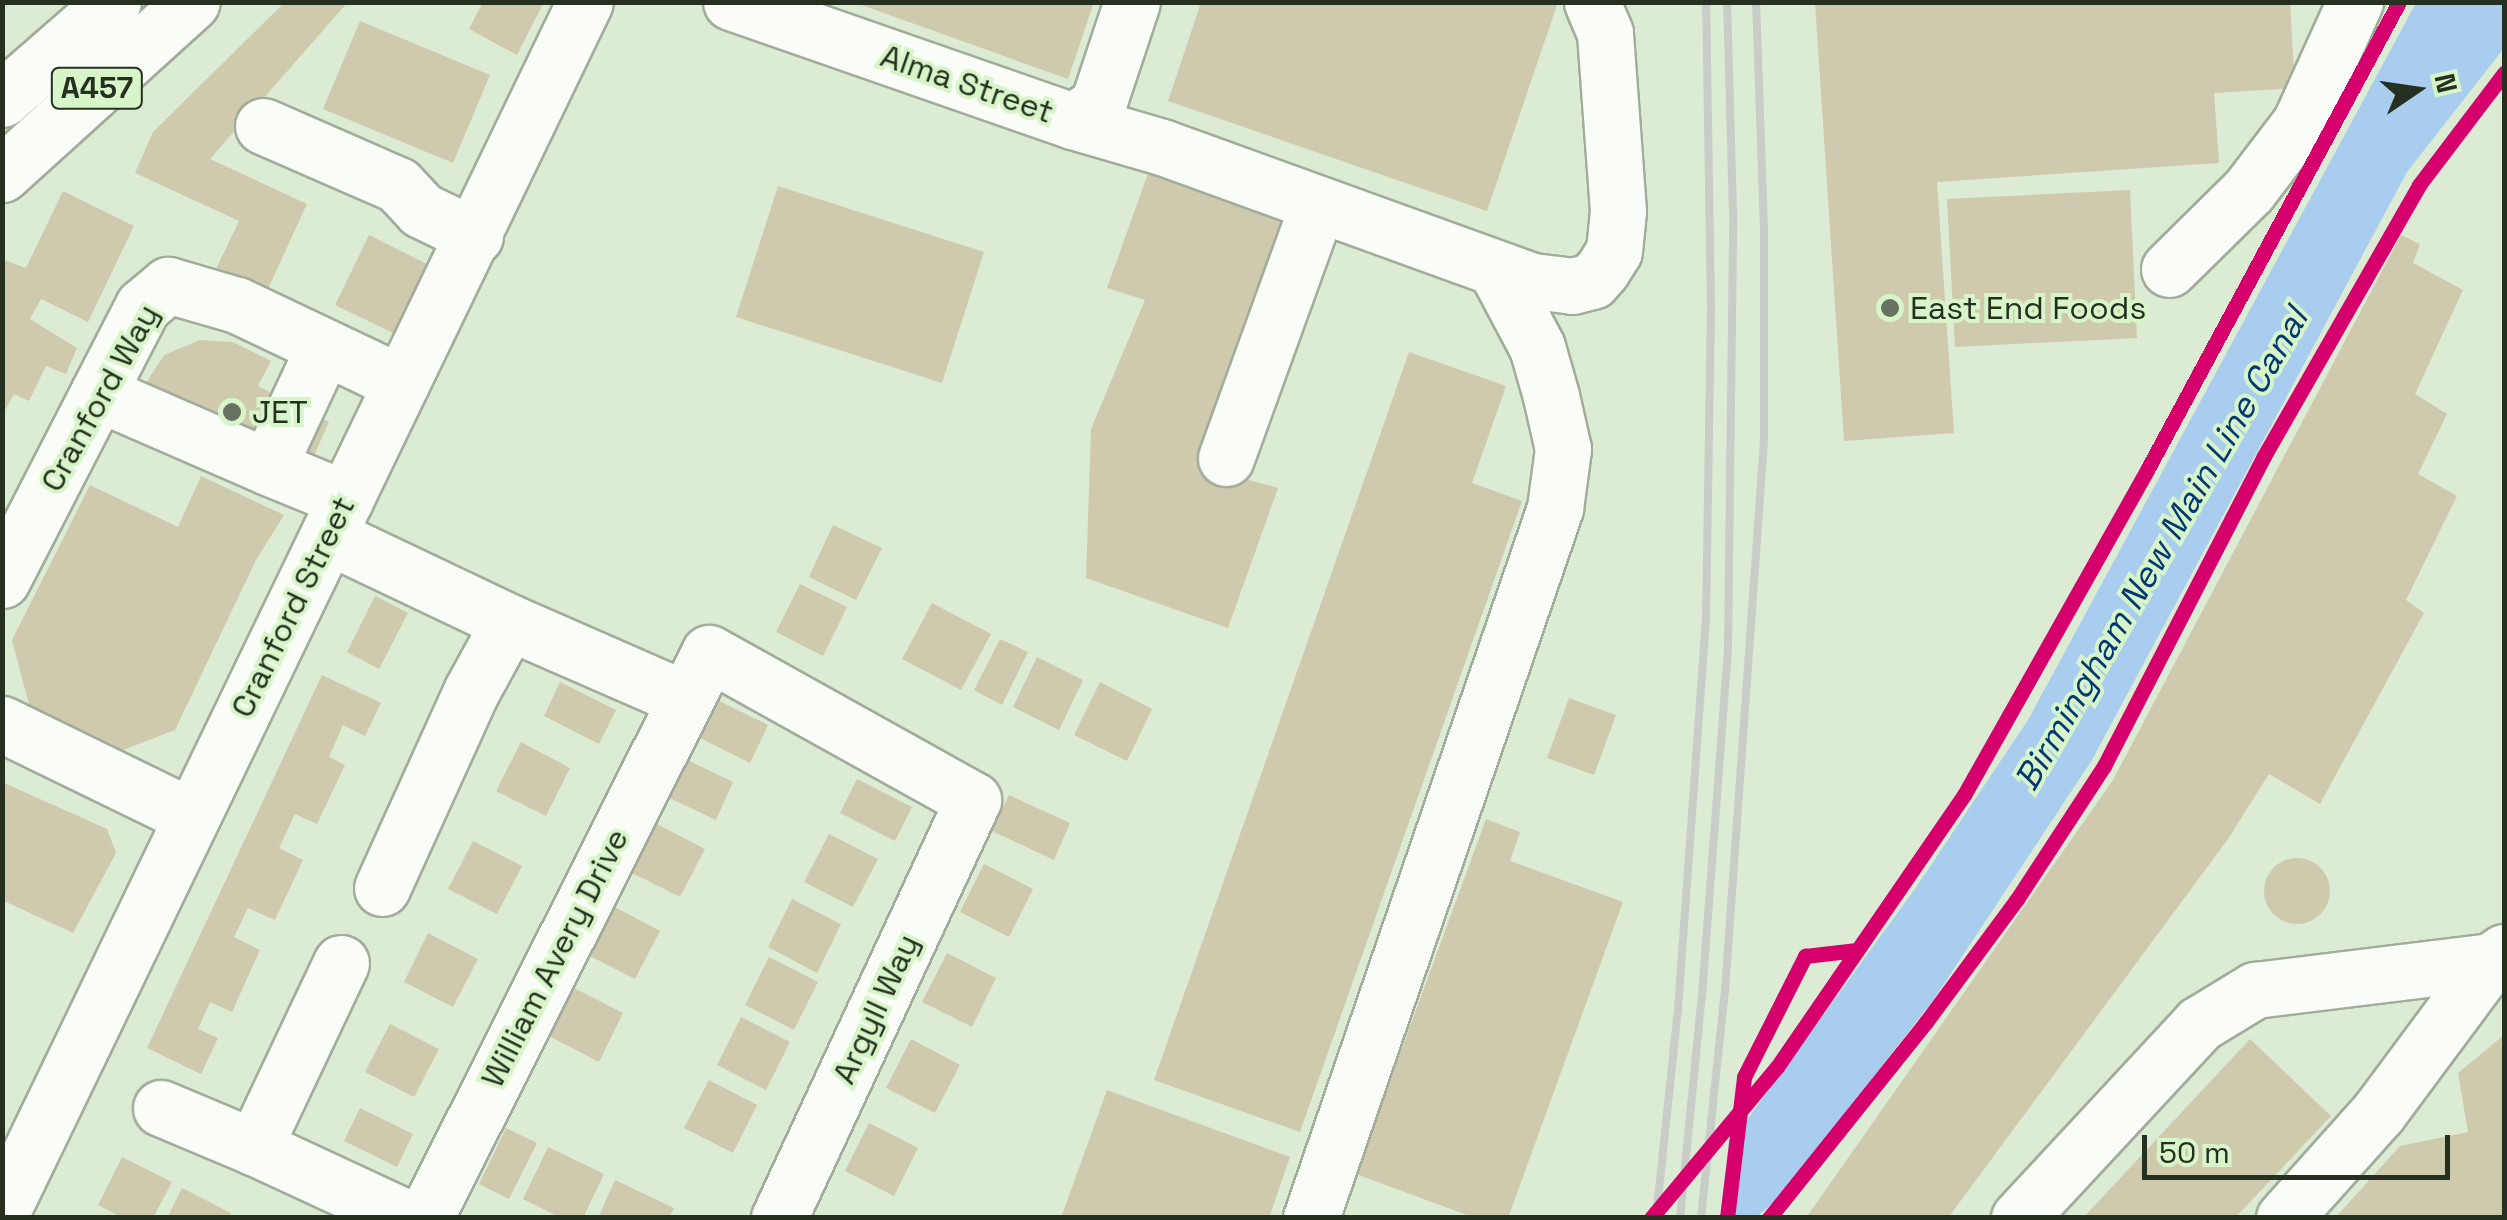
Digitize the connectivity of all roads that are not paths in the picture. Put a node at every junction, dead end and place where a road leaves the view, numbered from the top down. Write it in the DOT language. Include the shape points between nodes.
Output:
graph roads {
  1 [pos="113,2"];
  2 [pos="192,2"];
  3 [pos="585,2"];
  4 [pos="730,2"];
  5 [pos="1132,2"];
  6 [pos="2356,2"];
  7 [pos="1592,3"];
  8 [pos="2,99"];
  9 [pos="1073,122"];
  10 [pos="263,126"];
  11 [pos="2,174"];
  12 [pos="1318,204"];
  13 [pos="475,236"];
  14 [pos="1495,268"];
  15 [pos="2169,268"];
  16 [pos="324,347"];
  17 [pos="402,383"];
  18 [pos="98,393"];
  19 [pos="1226,458"];
  20 [pos="268,467"];
  21 [pos="337,518"];
  22 [pos="2,580"];
  23 [pos="509,622"];
  24 [pos="686,699"];
  25 [pos="2,724"];
  26 [pos="973,800"];
  27 [pos="191,816"];
  28 [pos="382,888"];
  29 [pos="2498,956"];
  30 [pos="341,964"];
  31 [pos="161,1108"];
  32 [pos="254,1147"];
  33 [pos="2,1212"];
  34 [pos="407,1218"];
  35 [pos="425,1218"];
  36 [pos="779,1218"];
  37 [pos="1311,1218"];
  38 [pos="2019,1218"];
  39 [pos="2284,1218"];
  1 -- 8 [label="street, A457"];
  2 -- 11 [label="street, A457"];
  3 -- 13 [label="street, Cranford Street"];
  4 -- 9 [label="street, Alma Street"];
  5 -- 9 [label="street, Alma Street" via="1098,104"];
  6 -- 15 [label="street" via="2300,123 2249,190"];
  7 -- 14 [label="street" via="1605,33 1618,212 1614,251 1592,281 1572,286"];
  9 -- 12 [label="street"];
  10 -- 13 [label="street" via="398,185 420,210"];
  12 -- 14 [label="street"];
  12 -- 19 [label="street"];
  13 -- 17 [label="street, Cranford Street"];
  14 -- 37 [label="street" via="1537,347 1551,396 1563,449 1555,508"];
  16 -- 17 [label="street, Cranford Way"];
  16 -- 18 [label="street, Cranford Way" via="237,306 168,285 144,306"];
  16 -- 20 [label="street"];
  17 -- 21 [label="street, Cranford Street"];
  18 -- 20 [label="street"];
  18 -- 22 [label="street, Cranford Way"];
  20 -- 21 [label="street"];
  21 -- 23 [label="street"];
  21 -- 27 [label="street, Cranford Street"];
  23 -- 24 [label="street"];
  23 -- 28 [label="street"];
  24 -- 26 [label="street, William Avery Drive" via="709,653"];
  24 -- 35 [label="street, William Avery Drive"];
  25 -- 27 [label="street"];
  26 -- 36 [label="street, Argyll Way"];
  27 -- 33 [label="street, Cranford Street"];
  29 -- 38 [label="street" via="2254,990 2199,1024"];
  29 -- 39 [label="street" via="2378,1113"];
  30 -- 32 [label="street"];
  31 -- 32 [label="street"];
  32 -- 34 [label="street"];
}
